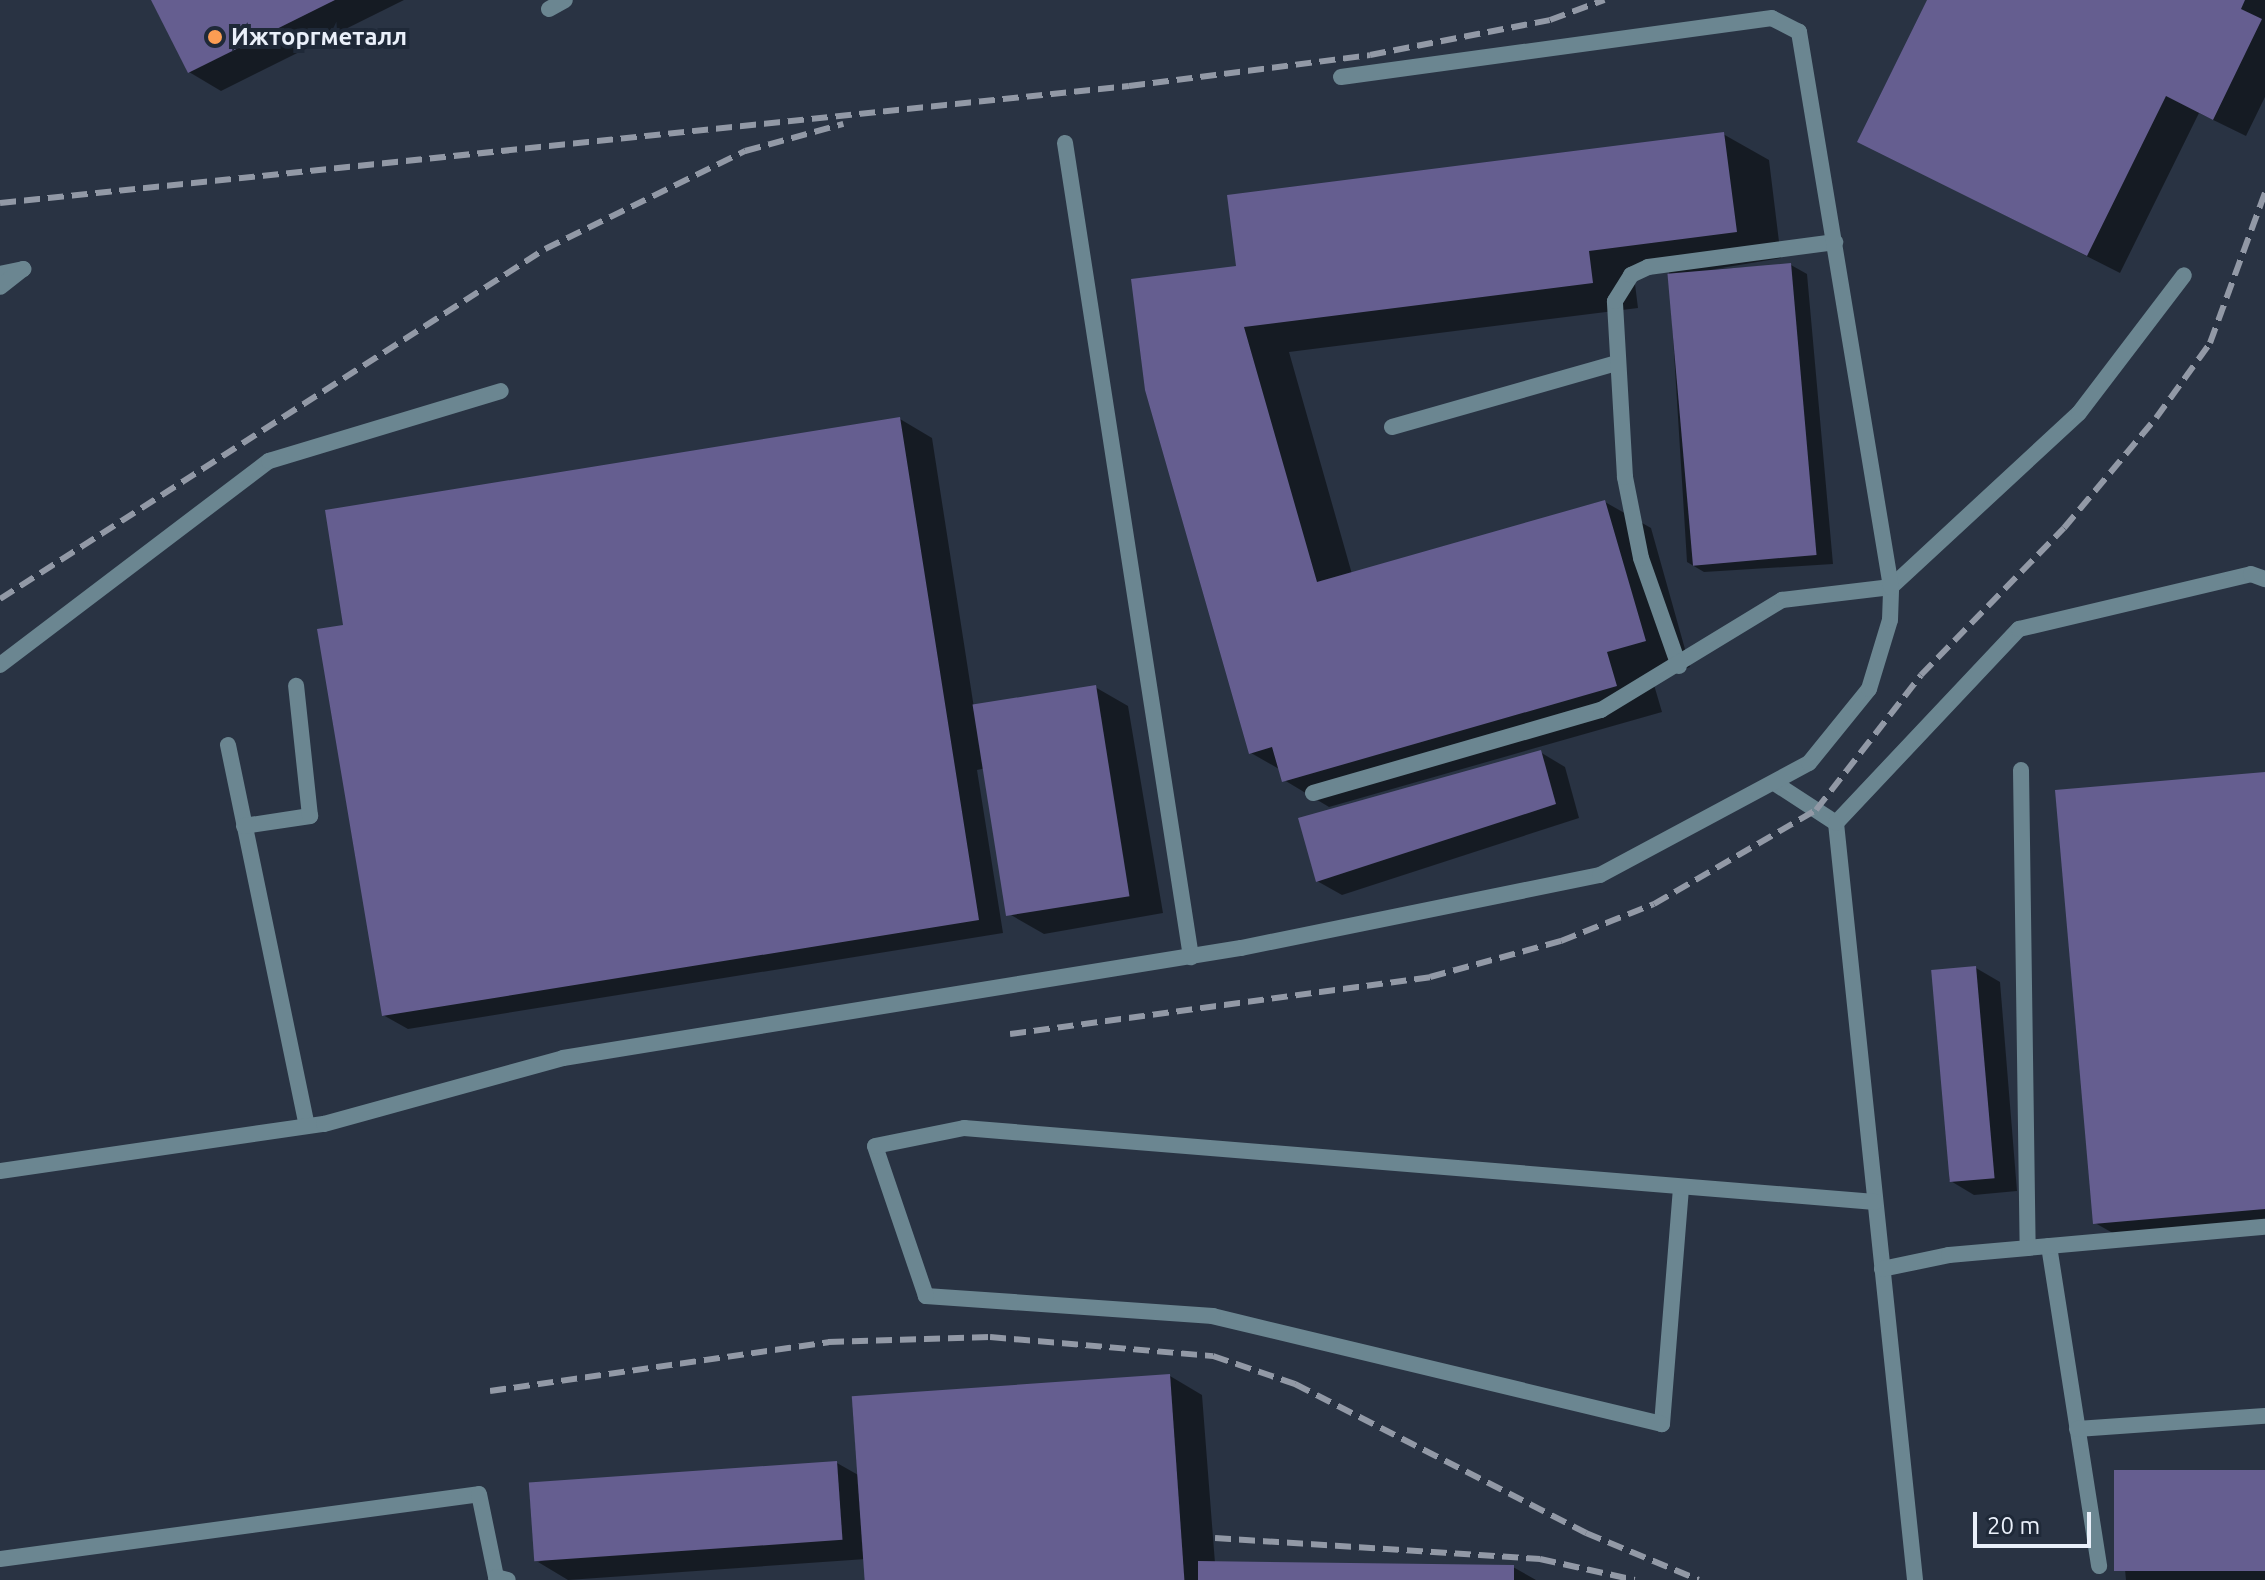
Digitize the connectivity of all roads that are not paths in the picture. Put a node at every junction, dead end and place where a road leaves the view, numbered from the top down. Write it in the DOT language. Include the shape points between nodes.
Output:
graph roads {
  1 [pos="565,0"];
  2 [pos="549,9"];
  3 [pos="1341,77"];
  4 [pos="1065,143"];
  5 [pos="1835,242"];
  6 [pos="0,274"];
  7 [pos="2184,275"];
  8 [pos="0,287"];
  9 [pos="1617,363"];
  10 [pos="501,391"];
  11 [pos="1392,427"];
  12 [pos="2265,579"];
  13 [pos="1891,587"];
  14 [pos="0,665"];
  15 [pos="1679,666"];
  16 [pos="296,686"];
  17 [pos="228,745"];
  18 [pos="2021,770"];
  19 [pos="1776,784"];
  20 [pos="1313,793"];
  21 [pos="1836,823"];
  22 [pos="244,826"];
  23 [pos="1191,957"];
  24 [pos="307,1126"];
  25 [pos="0,1171"];
  26 [pos="1681,1188"];
  27 [pos="1875,1202"];
  28 [pos="2265,1227"];
  29 [pos="2049,1246"];
  30 [pos="2028,1248"];
  31 [pos="1882,1269"];
  32 [pos="2265,1416"];
  33 [pos="2077,1429"];
  34 [pos="0,1559"];
  35 [pos="2099,1566"];
  36 [pos="508,1580"];
  37 [pos="1915,1580"];
  1 -- 2 [label="lane"];
  3 -- 5 [label="lane" via="1782,20 1805,43"];
  4 -- 23 [label="lane"];
  5 -- 9 [label="lane" via="1631,275 1615,301"];
  5 -- 13 [label="lane"];
  6 -- 8 [label="lane" via="23,269"];
  7 -- 13 [label="lane" via="2079,413"];
  9 -- 11 [label="lane"];
  9 -- 15 [label="lane" via="1631,510"];
  10 -- 14 [label="lane" via="269,461"];
  12 -- 21 [label="lane" via="2251,574 2019,629"];
  13 -- 15 [label="lane" via="1782,600"];
  13 -- 19 [label="lane" via="1881,659 1856,713 1809,763"];
  15 -- 20 [label="lane" via="1601,710"];
  16 -- 22 [label="lane" via="310,816"];
  17 -- 22 [label="lane"];
  18 -- 30 [label="lane"];
  19 -- 21 [label="lane"];
  19 -- 23 [label="lane" via="1600,875"];
  21 -- 27 [label="lane"];
  22 -- 24 [label="lane"];
  23 -- 24 [label="lane" via="563,1058"];
  24 -- 25 [label="lane"];
  26 -- 26 [label="lane" via="964,1128 875,1146 926,1296 1213,1316 1662,1424"];
  26 -- 27 [label="lane"];
  27 -- 31 [label="lane"];
  28 -- 29 [label="lane"];
  29 -- 30 [label="lane"];
  29 -- 33 [label="lane"];
  30 -- 31 [label="lane"];
  31 -- 37 [label="lane"];
  32 -- 33 [label="lane"];
  33 -- 35 [label="lane"];
  34 -- 36 [label="lane" via="479,1494 496,1577"];
}
